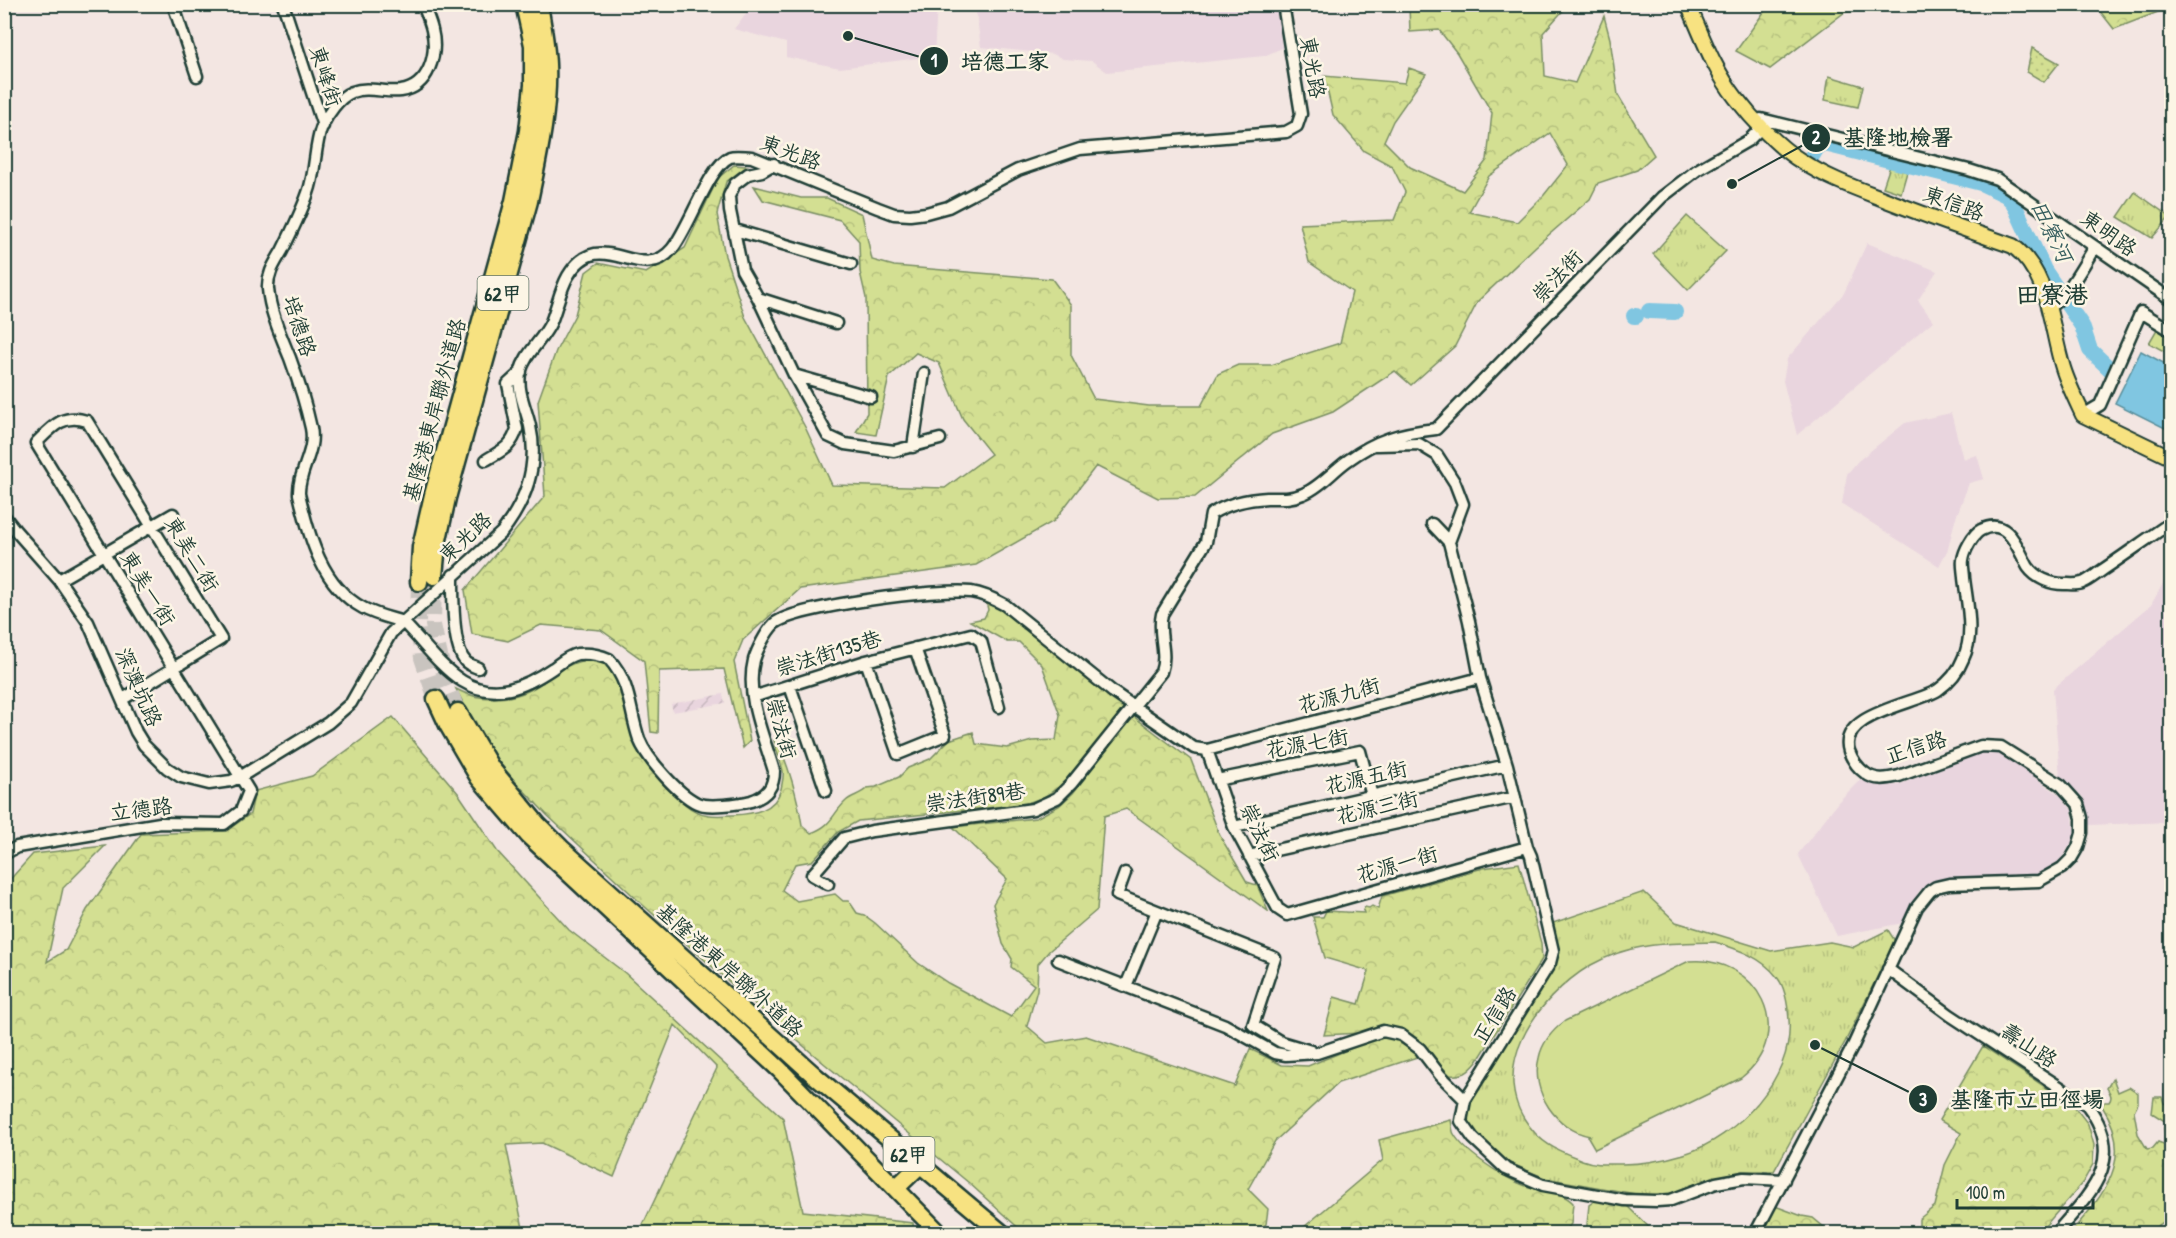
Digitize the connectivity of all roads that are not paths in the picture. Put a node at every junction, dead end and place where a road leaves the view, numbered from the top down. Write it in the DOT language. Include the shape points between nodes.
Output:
graph roads {
  1 [pos="173,4"];
  2 [pos="282,4"];
  3 [pos="423,4"];
  4 [pos="524,4"];
  5 [pos="539,4"];
  6 [pos="1283,4"];
  7 [pos="1688,4"];
  8 [pos="197,76"];
  9 [pos="540,86"];
  10 [pos="1766,124"];
  11 [pos="322,126"];
  12 [pos="774,164"];
  13 [pos="735,230"];
  14 [pos="2095,247"];
  15 [pos="851,264"];
  16 [pos="758,298"];
  17 [pos="2172,300"];
  18 [pos="2052,305"];
  19 [pos="836,323"];
  20 [pos="2172,331"];
  21 [pos="521,372"];
  22 [pos="924,374"];
  23 [pos="794,375"];
  24 [pos="871,397"];
  25 [pos="2083,416"];
  26 [pos="55,424"];
  27 [pos="940,439"];
  28 [pos="1371,445"];
  29 [pos="913,447"];
  30 [pos="2172,458"];
  31 [pos="486,460"];
  32 [pos="173,514"];
  33 [pos="4,516"];
  34 [pos="2172,522"];
  35 [pos="1432,524"];
  36 [pos="152,526"];
  37 [pos="1449,542"];
  38 [pos="104,553"];
  39 [pos="453,575"];
  40 [pos="426,579"];
  41 [pos="59,580"];
  42 [pos="403,622"];
  43 [pos="915,648"];
  44 [pos="866,662"];
  45 [pos="478,668"];
  46 [pos="175,669"];
  47 [pos="1480,678"];
  48 [pos="790,686"];
  49 [pos="753,697"];
  50 [pos="123,699"];
  51 [pos="436,699"];
  52 [pos="1133,705"];
  53 [pos="999,707"];
  54 [pos="458,712"];
  55 [pos="1207,750"];
  56 [pos="1507,765"];
  57 [pos="485,773"];
  58 [pos="240,777"];
  59 [pos="1217,780"];
  60 [pos="826,791"];
  61 [pos="1372,796"];
  62 [pos="1515,797"];
  63 [pos="1234,827"];
  64 [pos="1527,847"];
  65 [pos="4,854"];
  66 [pos="1249,856"];
  67 [pos="1125,873"];
  68 [pos="828,884"];
  69 [pos="1278,909"];
  70 [pos="1157,911"];
  71 [pos="660,947"];
  72 [pos="1058,960"];
  73 [pos="1888,969"];
  74 [pos="1126,986"];
  75 [pos="1317,1053"];
  76 [pos="1465,1100"];
  77 [pos="921,1164"];
  78 [pos="1784,1180"];
  79 [pos="896,1188"];
  80 [pos="940,1233"];
  81 [pos="1003,1233"];
  82 [pos="1755,1233"];
  83 [pos="2055,1233"];
  1 -- 8 [label="street"];
  2 -- 11 [label="street, 東峰街"];
  3 -- 11 [label="street, 培德路" via="434,44 426,75 404,90 370,88 352,92 334,107"];
  4 -- 9 [label="highway, 基隆港東岸聯外道路 / 62甲"];
  5 -- 9 [label="highway, 基隆港東岸聯外道路 / 62甲" via="546,44"];
  6 -- 12 [label="street, 東光路" via="1301,114 1297,126 1286,132 1080,149 1018,170 948,207 910,215 894,214"];
  7 -- 10 [label="main road, 東信路" via="1719,73 1751,116"];
  9 -- 40 [label="highway, 基隆港東岸聯外道路 / 62甲" via="440,496 422,547"];
  10 -- 14 [label="street, 東明路" via="1997,179"];
  10 -- 18 [label="main road, 東信路" via="1799,160 1825,175 2013,246 2028,259"];
  10 -- 28 [label="street, 崇法街" via="1749,140 1706,164 1662,197 1436,429 1400,433"];
  11 -- 42 [label="street, 培德路" via="308,193 271,270 268,288 273,315 311,428 312,446 299,494 316,549 336,588 364,609"];
  12 -- 13 [label="street" via="735,184 729,196"];
  12 -- 21 [label="street, 東光路" via="752,157 731,157 719,165 676,245 660,258 640,262 599,252 576,265 550,324"];
  13 -- 15 [label="street"];
  13 -- 16 [label="street" via="742,270"];
  14 -- 17 [label="street, 東明路"];
  14 -- 18 [label="street"];
  16 -- 19 [label="street"];
  16 -- 23 [label="street"];
  18 -- 25 [label="main road, 東信路" via="2063,370"];
  20 -- 25 [label="street" via="2140,312 2100,405"];
  21 -- 31 [label="street" via="507,384 517,429 515,436"];
  21 -- 39 [label="street, 東光路" via="521,397 532,450 528,488 502,532"];
  22 -- 29 [label="street"];
  23 -- 24 [label="street"];
  23 -- 29 [label="street" via="828,436 845,444 894,452"];
  25 -- 30 [label="main road"];
  26 -- 36 [label="street, 東美二街" via="74,417 87,421"];
  26 -- 38 [label="street, 東美一街" via="36,443"];
  27 -- 29 [label="street"];
  28 -- 37 [label="street" via="1419,444 1437,455 1455,483 1462,504"];
  28 -- 52 [label="street, 崇法街" via="1307,493 1222,507 1210,514 1206,542 1162,614 1161,672"];
  32 -- 36 [label="street"];
  33 -- 41 [label="street, 深澳坑路"];
  34 -- 73 [label="street, 正信路" via="2082,583 2045,580 2029,567 2018,544 2003,530 1989,528 1973,538 1962,561 1969,641 1958,668 1937,690 1859,722 1849,735 1850,753 1865,774 1886,779 1981,746 2001,747 2071,794 2082,818 2082,833 2071,860 2039,881 1935,887 1917,907"];
  35 -- 37 [label="street, 正信路"];
  36 -- 38 [label="street"];
  36 -- 46 [label="street, 東美二街" via="221,639"];
  37 -- 47 [label="street, 正信路"];
  38 -- 41 [label="street"];
  38 -- 46 [label="street, 東美一街"];
  39 -- 42 [label="street, 東光路"];
  39 -- 45 [label="street" via="453,617 459,653 466,663"];
  41 -- 50 [label="street, 深澳坑路" via="88,622"];
  42 -- 49 [label="street, 崇法街" via="450,672 481,689 511,689 530,683 578,654 609,658 627,688 646,753 698,804 751,801 766,794 774,783"];
  42 -- 58 [label="street, 深澳坑路" via="391,633 351,703 328,723"];
  43 -- 44 [label="street, 崇法街135巷"];
  43 -- 44 [label="street" via="945,735 898,754"];
  43 -- 53 [label="street, 崇法街135巷" via="971,634 981,641"];
  44 -- 48 [label="street, 崇法街135巷"];
  46 -- 50 [label="street, 東美二街"];
  46 -- 58 [label="street, 東美一街"];
  47 -- 55 [label="street, 花源九街"];
  47 -- 56 [label="street, 正信路"];
  48 -- 49 [label="street, 崇法街135巷"];
  48 -- 60 [label="street"];
  49 -- 52 [label="street, 崇法街" via="754,658 775,624 800,613 887,597 970,592 1005,605"];
  50 -- 58 [label="street, 深澳坑路" via="136,732 156,760 167,768 181,777 209,784"];
  51 -- 57 [label="highway, 基隆港東岸聯外道路 / 62甲" via="448,725"];
  52 -- 55 [label="street, 崇法街" via="1194,748"];
  52 -- 68 [label="street, 崇法街89巷" via="1057,798 1033,809 844,838 812,875"];
  54 -- 57 [label="highway, 基隆港東岸聯外道路 / 62甲"];
  55 -- 59 [label="street, 崇法街"];
  56 -- 61 [label="street, 花源五街"];
  56 -- 62 [label="street, 正信路"];
  57 -- 71 [label="highway, 基隆港東岸聯外道路 / 62甲" via="533,830"];
  58 -- 65 [label="street, 立德路" via="249,791 246,801 241,811 224,824 160,824 17,847"];
  59 -- 61 [label="street, 花源七街" via="1360,751"];
  59 -- 63 [label="street, 崇法街"];
  61 -- 63 [label="street, 花源五街"];
  62 -- 64 [label="street, 正信路"];
  62 -- 66 [label="street, 花源三街"];
  63 -- 66 [label="street, 崇法街"];
  64 -- 69 [label="street, 花源一街" via="1287,915"];
  64 -- 76 [label="street, 正信路" via="1553,951 1550,963"];
  66 -- 69 [label="street, 崇法街"];
  67 -- 70 [label="street" via="1116,895"];
  70 -- 74 [label="street"];
  70 -- 75 [label="street" via="1275,958 1253,1025 1281,1042"];
  71 -- 77 [label="highway, 基隆港東岸聯外道路 / 62甲"];
  71 -- 79 [label="highway, 基隆港東岸聯外道路 / 62甲"];
  72 -- 74 [label="street"];
  73 -- 78 [label="street, 正信路"];
  73 -- 83 [label="street, 壽山路" via="2087,1105 2093,1113 2105,1141 2102,1172 2093,1189"];
  74 -- 75 [label="street" via="1225,1025 1275,1053"];
  75 -- 76 [label="street" via="1383,1031 1401,1035 1420,1049"];
  76 -- 78 [label="street" via="1461,1121 1473,1138 1506,1169 1543,1185 1624,1200 1657,1201 1744,1178"];
  77 -- 79 [label="highway"];
  77 -- 81 [label="highway, 基隆港東岸聯外道路 / 62甲"];
  78 -- 82 [label="street, 正信路"];
  79 -- 80 [label="highway, 基隆港東岸聯外道路 / 62甲"];
}
